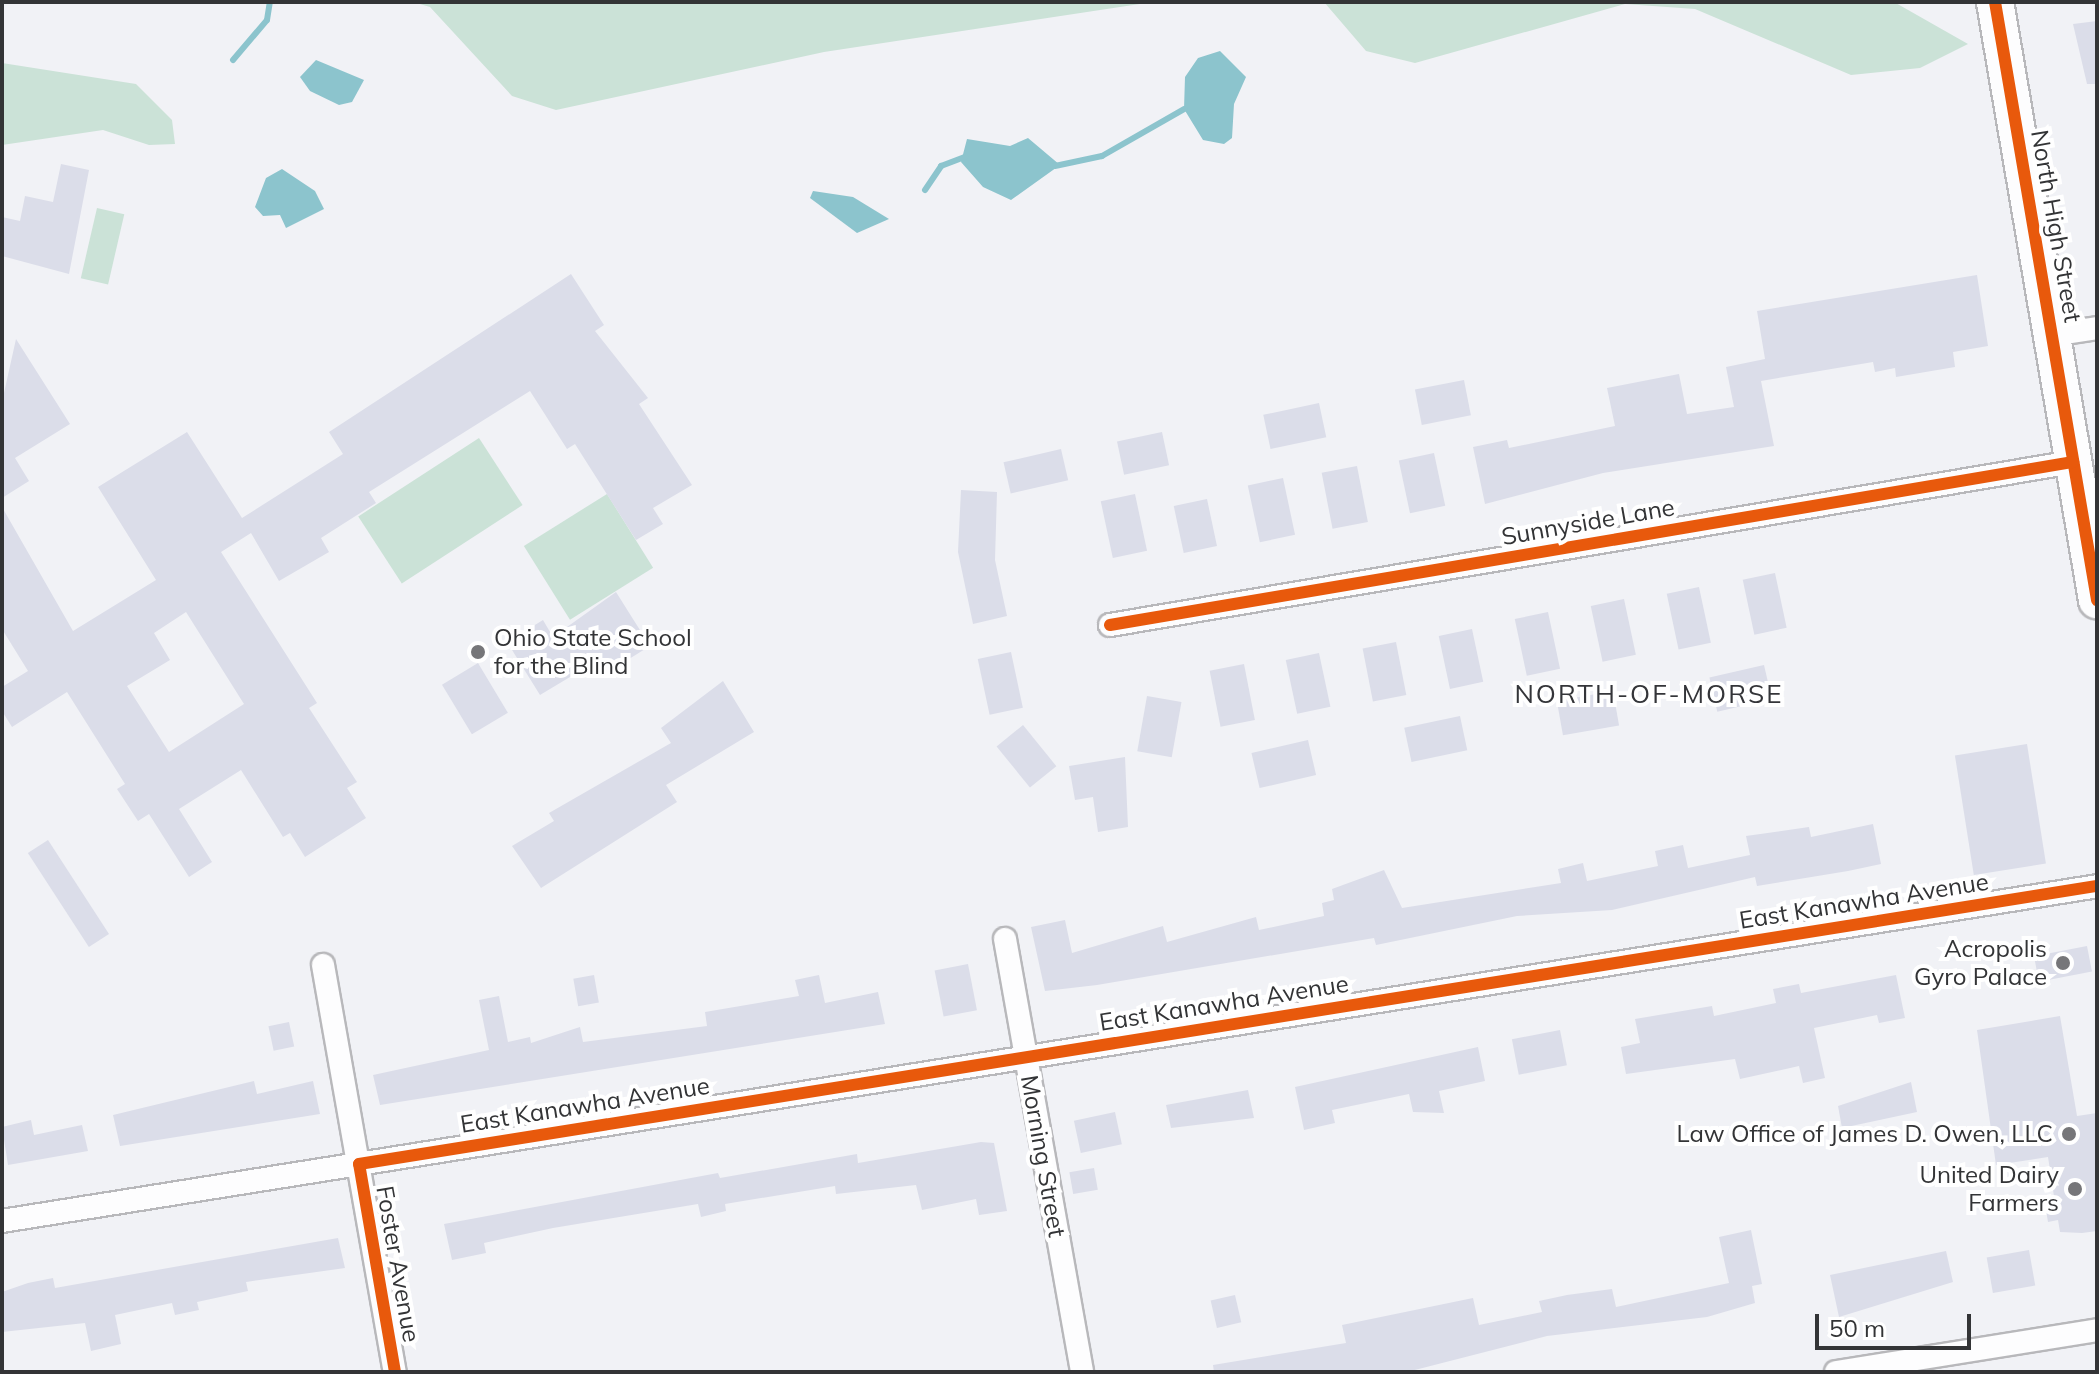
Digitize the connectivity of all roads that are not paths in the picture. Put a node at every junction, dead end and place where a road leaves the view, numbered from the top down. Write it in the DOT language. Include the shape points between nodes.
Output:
graph roads {
  1 [pos="1995,2"];
  2 [pos="2097,328"];
  3 [pos="2052,335"];
  4 [pos="2073,462"];
  5 [pos="2097,600"];
  6 [pos="1110,625"];
  7 [pos="2097,886"];
  8 [pos="1005,939"];
  9 [pos="323,965"];
  10 [pos="1026,1057"];
  11 [pos="359,1164"];
  12 [pos="2,1221"];
  13 [pos="2097,1330"];
  14 [pos="395,1372"];
  15 [pos="1082,1372"];
  16 [pos="1836,1372"];
  1 -- 3 [label="main road, North High Street"];
  2 -- 3 [label="street"];
  3 -- 4 [label="main road, North High Street"];
  4 -- 5 [label="main road, North High Street"];
  4 -- 6 [label="street, Sunnyside Lane"];
  7 -- 10 [label="street, East Kanawha Avenue"];
  8 -- 10 [label="street, Morning Street"];
  9 -- 11 [label="street, Foster Avenue"];
  10 -- 11 [label="street, East Kanawha Avenue"];
  10 -- 15 [label="street, Morning Street"];
  11 -- 12 [label="street, East Kanawha Avenue"];
  11 -- 14 [label="street, Foster Avenue"];
  13 -- 16 [label="street"];
}
